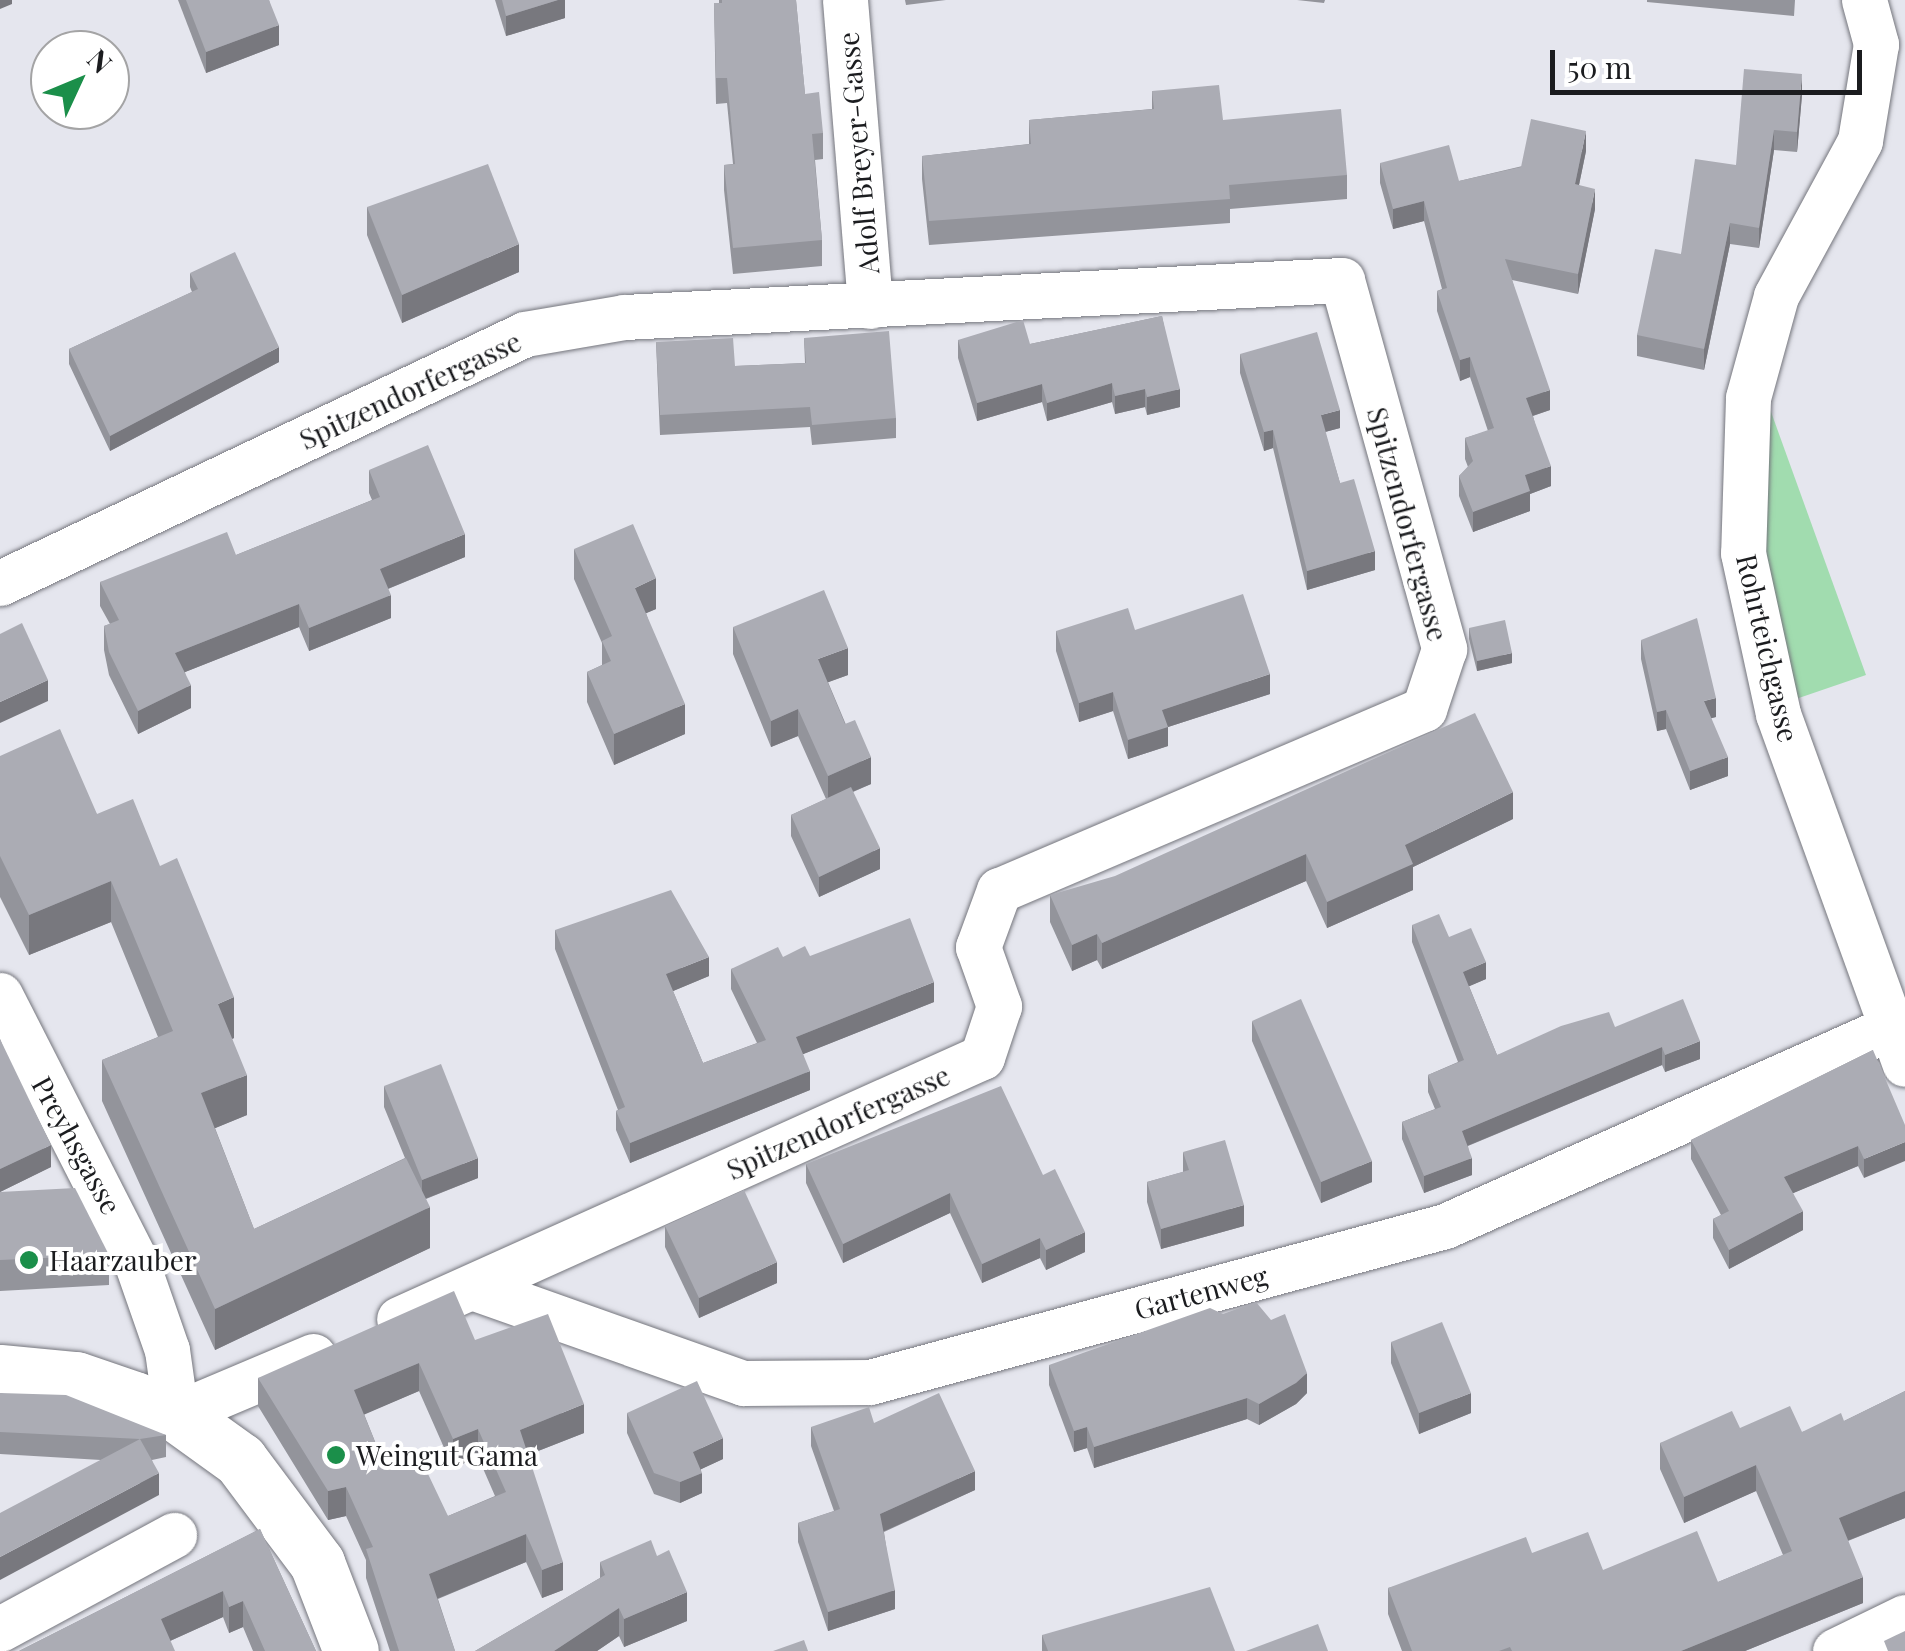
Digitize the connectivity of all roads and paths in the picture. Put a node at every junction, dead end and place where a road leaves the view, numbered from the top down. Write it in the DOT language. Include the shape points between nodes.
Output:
graph roads {
  1 [pos="845,0"];
  2 [pos="1864,0"];
  3 [pos="870,306"];
  4 [pos="0,584"];
  5 [pos="0,995"];
  6 [pos="1900,1037"];
  7 [pos="562,1247"];
  8 [pos="472,1287"];
  9 [pos="587,1323"];
  10 [pos="0,1372"];
  11 [pos="176,1414"];
  12 [pos="174,1535"];
  13 [pos="1905,1618"];
  14 [pos="0,1628"];
  15 [pos="351,1651"];
  16 [pos="1836,1651"];
  1 -- 3 [label="street, Adolf Breyer-Gasse"];
  2 -- 6 [label="street, Rohrteichgasse" via="1876,44 1860,142 1776,296 1748,398 1743,553 1778,714"];
  3 -- 4 [label="street, Spitzendorfergasse" via="624,317 525,334"];
  3 -- 7 [label="street, Spitzendorfergasse" via="1342,280 1444,649 1424,709 999,890 978,947 999,1006 982,1057"];
  5 -- 11 [label="street, Preyhsgasse" via="137,1264 166,1350"];
  6 -- 9 [label="street, Gartenweg" via="1445,1226 870,1382 743,1383"];
  7 -- 8 [label="street, Spitzendorfergasse"];
  7 -- 9 [label="street"];
  8 -- 9 [label="street, Gartenweg"];
  8 -- 11 [label="street, Spitzendorfergasse"];
  10 -- 11 [label="main road" via="76,1378"];
  11 -- 15 [label="main road" via="240,1460 281,1508 317,1562"];
  12 -- 14 [label="street"];
  13 -- 16 [label="street"];
}
